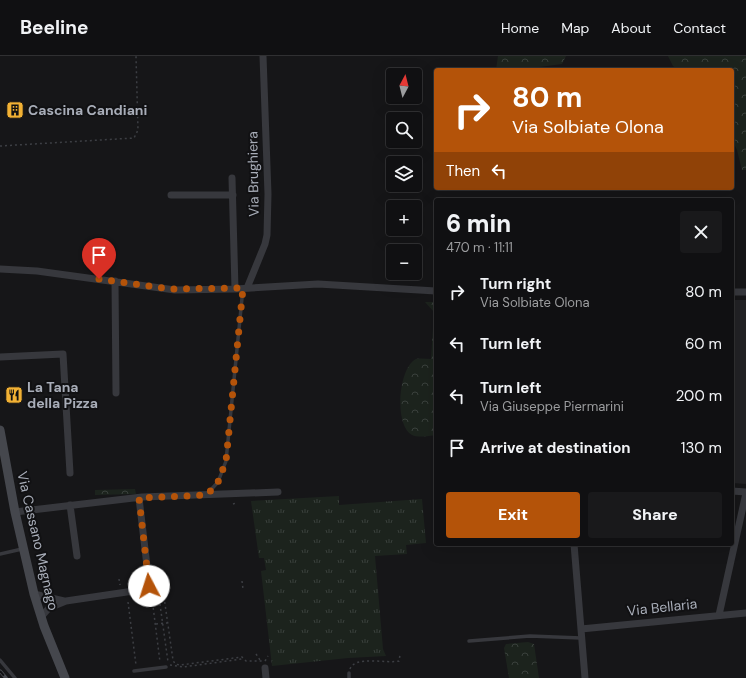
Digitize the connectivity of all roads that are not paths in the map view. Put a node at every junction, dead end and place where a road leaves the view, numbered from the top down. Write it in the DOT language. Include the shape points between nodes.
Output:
graph roads {
  1 [pos="263,56"];
  2 [pos="232,178"];
  3 [pos="171,195"];
  4 [pos="232,195"];
  5 [pos="0,269"];
  6 [pos="115,282"];
  7 [pos="245,288"];
  8 [pos="235,289"];
  9 [pos="434,292"];
  10 [pos="734,292"];
  11 [pos="746,292"];
  12 [pos="0,357"];
  13 [pos="116,393"];
  14 [pos="0,431"];
  15 [pos="70,473"];
  16 [pos="734,491"];
  17 [pos="278,492"];
  18 [pos="746,492"];
  19 [pos="207,495"];
  20 [pos="139,498"];
  21 [pos="70,505"];
  22 [pos="15,512"];
  23 [pos="574,546"];
  24 [pos="23,549"];
  25 [pos="0,554"];
  26 [pos="77,556"];
  27 [pos="34,594"];
  28 [pos="66,601"];
  29 [pos="746,613"];
  30 [pos="720,615"];
  31 [pos="41,617"];
  32 [pos="581,629"];
  33 [pos="582,638"];
  34 [pos="469,640"];
  35 [pos="0,660"];
  36 [pos="264,665"];
  37 [pos="166,667"];
  38 [pos="135,671"];
  39 [pos="15,678"];
  40 [pos="65,678"];
  41 [pos="266,678"];
  42 [pos="586,678"];
  1 -- 7 [label="street, Via Brughiera" via="267,235"];
  2 -- 4 [label="street"];
  3 -- 4 [label="street"];
  4 -- 8 [label="street"];
  5 -- 6 [label="street" via="37,271"];
  6 -- 8 [label="street" via="171,289"];
  6 -- 13 [label="street"];
  7 -- 8 [label="street"];
  7 -- 9 [label="street" via="318,284"];
  7 -- 19 [label="lane" via="226,461 218,482"];
  10 -- 11 [label="street"];
  12 -- 15 [label="street" via="64,354"];
  14 -- 22 [label="street, Via Cassano Magnago"];
  16 -- 18 [label="street"];
  17 -- 19 [label="street"];
  18 -- 30 [label="street"];
  19 -- 20 [label="street"];
  20 -- 21 [label="street"];
  20 -- 28 [label="street" via="148,588 144,591"];
  21 -- 22 [label="street"];
  21 -- 26 [label="street"];
  22 -- 24 [label="street, Via Cassano Magnago"];
  23 -- 32 [label="street"];
  24 -- 25 [label="lane"];
  24 -- 27 [label="street, Via Cassano Magnago"];
  27 -- 28 [label="street"];
  27 -- 31 [label="street, Via Cassano Magnago"];
  28 -- 31 [label="street" via="49,608"];
  29 -- 30 [label="street, Via Bellaria"];
  30 -- 32 [label="street, Via Bellaria"];
  31 -- 40 [label="street, Via Cassano Magnago"];
  32 -- 33 [label="street"];
  33 -- 34 [label="lane" via="530,636"];
  33 -- 42 [label="street"];
  35 -- 39 [label="lane"];
  36 -- 41 [label="street"];
  37 -- 38 [label="lane"];
}
